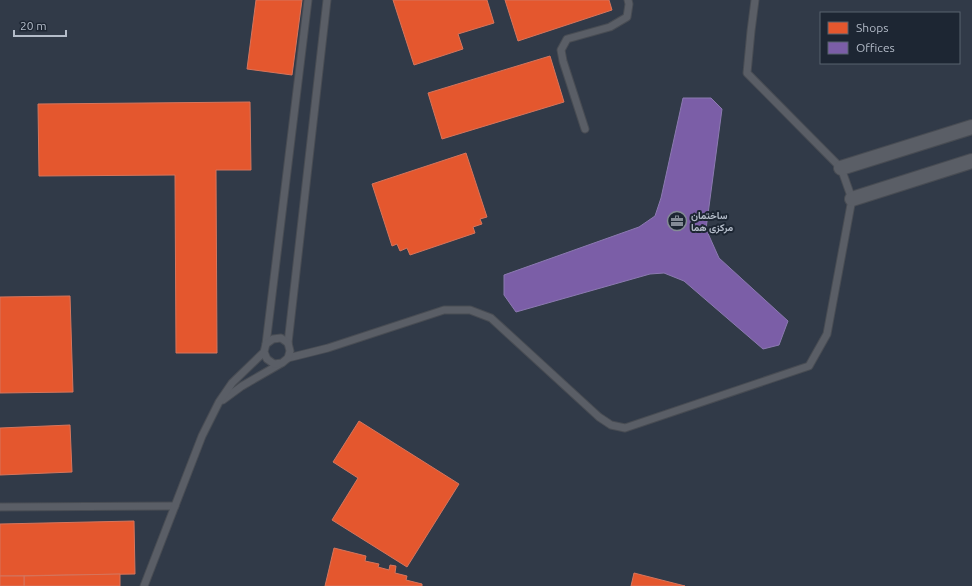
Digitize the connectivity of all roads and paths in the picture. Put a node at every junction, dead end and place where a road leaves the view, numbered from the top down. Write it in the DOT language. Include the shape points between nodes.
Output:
graph roads {
  1 [pos="308,0"];
  2 [pos="327,0"];
  3 [pos="628,0"];
  4 [pos="755,0"];
  5 [pos="972,127"];
  6 [pos="585,129"];
  7 [pos="972,161"];
  8 [pos="841,168"];
  9 [pos="852,199"];
  10 [pos="288,343"];
  11 [pos="266,344"];
  12 [pos="264,352"];
  13 [pos="288,358"];
  14 [pos="282,363"];
  15 [pos="219,402"];
  16 [pos="175,506"];
  17 [pos="0,508"];
  18 [pos="144,586"];
  1 -- 11 [label="lane"];
  2 -- 10 [label="lane"];
  3 -- 6 [label="lane" via="627,17 610,27 567,39 561,50"];
  4 -- 8 [label="lane" via="747,73"];
  5 -- 8 [label="street"];
  7 -- 9 [label="street"];
  8 -- 9 [label="lane"];
  9 -- 13 [label="lane" via="827,334 809,366 625,428 611,425 599,417 491,318 470,310 444,310 328,348"];
  10 -- 11 [label="lane" via="281,338 273,339"];
  10 -- 13 [label="lane"];
  11 -- 12 [label="lane"];
  12 -- 14 [label="lane" via="267,359 274,364"];
  12 -- 15 [label="lane" via="232,383"];
  13 -- 14 [label="lane"];
  14 -- 15 [label="lane"];
  15 -- 16 [label="lane" via="202,436"];
  16 -- 17 [label="lane"];
  16 -- 18 [label="lane"];
}
